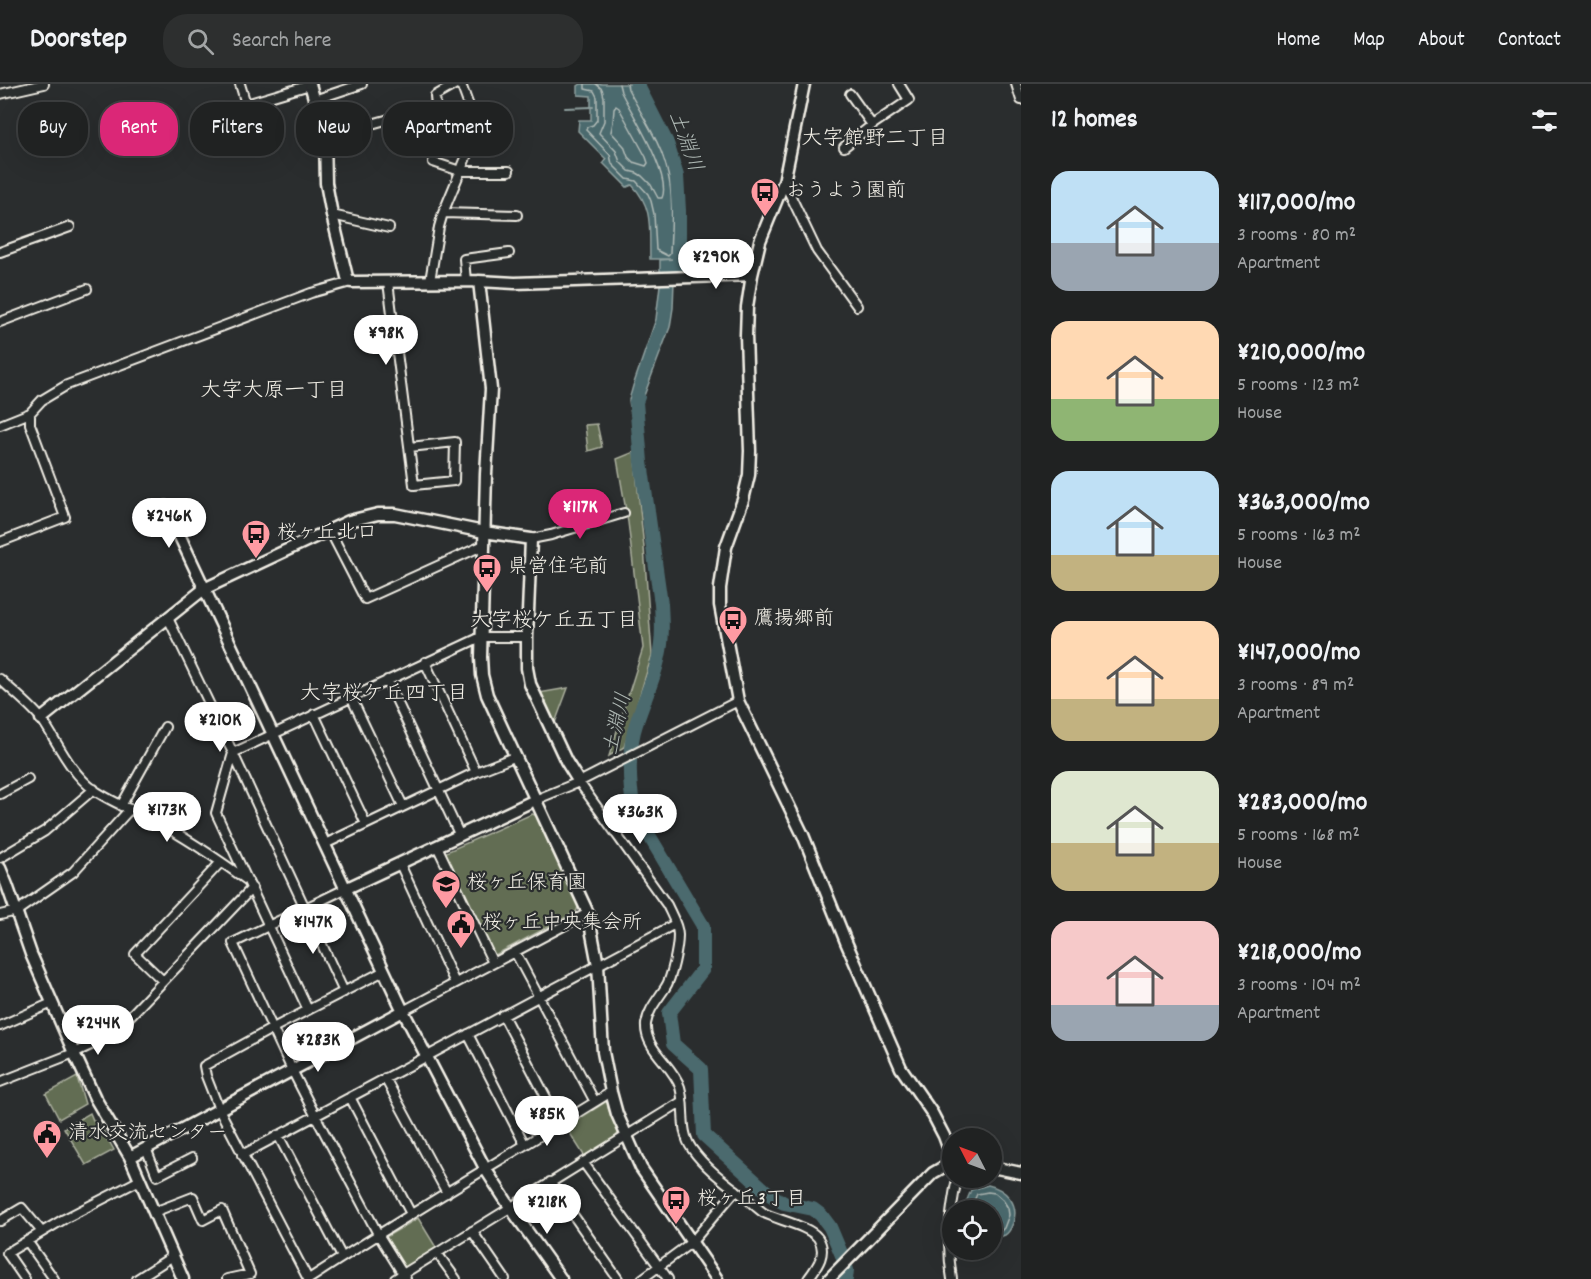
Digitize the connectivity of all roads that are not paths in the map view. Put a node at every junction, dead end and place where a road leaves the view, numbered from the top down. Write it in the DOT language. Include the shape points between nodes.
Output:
graph roads {
  1 [pos="44,84"];
  2 [pos="240,84"];
  3 [pos="362,84"];
  4 [pos="457,84"];
  5 [pos="804,84"];
  6 [pos="899,84"];
  7 [pos="1016,84"];
  8 [pos="310,85"];
  9 [pos="0,94"];
  10 [pos="850,94"];
  11 [pos="314,100"];
  12 [pos="1021,100"];
  13 [pos="245,102"];
  14 [pos="253,102"];
  15 [pos="872,125"];
  16 [pos="843,147"];
  17 [pos="325,156"];
  18 [pos="460,171"];
  19 [pos="509,171"];
  20 [pos="784,182"];
  21 [pos="443,213"];
  22 [pos="517,215"];
  23 [pos="332,216"];
  24 [pos="70,227"];
  25 [pos="389,228"];
  26 [pos="0,252"];
  27 [pos="509,253"];
  28 [pos="752,275"];
  29 [pos="430,281"];
  30 [pos="466,281"];
  31 [pos="478,281"];
  32 [pos="351,282"];
  33 [pos="388,282"];
  34 [pos="87,289"];
  35 [pos="857,306"];
  36 [pos="0,322"];
  37 [pos="30,414"];
  38 [pos="0,425"];
  39 [pos="410,447"];
  40 [pos="166,507"];
  41 [pos="624,513"];
  42 [pos="329,529"];
  43 [pos="484,532"];
  44 [pos="531,539"];
  45 [pos="0,542"];
  46 [pos="484,545"];
  47 [pos="204,589"];
  48 [pos="168,618"];
  49 [pos="481,636"];
  50 [pos="526,637"];
  51 [pos="425,662"];
  52 [pos="0,679"];
  53 [pos="387,680"];
  54 [pos="351,697"];
  55 [pos="738,701"];
  56 [pos="314,714"];
  57 [pos="41,718"];
  58 [pos="165,727"];
  59 [pos="272,734"];
  60 [pos="233,753"];
  61 [pos="514,757"];
  62 [pos="476,772"];
  63 [pos="28,779"];
  64 [pos="579,782"];
  65 [pos="94,789"];
  66 [pos="439,789"];
  67 [pos="0,794"];
  68 [pos="535,800"];
  69 [pos="121,806"];
  70 [pos="403,806"];
  71 [pos="130,809"];
  72 [pos="366,824"];
  73 [pos="460,836"];
  74 [pos="325,844"];
  75 [pos="437,846"];
  76 [pos="0,858"];
  77 [pos="221,862"];
  78 [pos="400,864"];
  79 [pos="0,868"];
  80 [pos="251,885"];
  81 [pos="345,889"];
  82 [pos="305,909"];
  83 [pos="17,911"];
  84 [pos="588,914"];
  85 [pos="0,915"];
  86 [pos="675,924"];
  87 [pos="270,925"];
  88 [pos="515,952"];
  89 [pos="493,963"];
  90 [pos="598,965"];
  91 [pos="384,971"];
  92 [pos="163,981"];
  93 [pos="455,984"];
  94 [pos="344,992"];
  95 [pos="538,996"];
  96 [pos="52,1003"];
  97 [pos="308,1010"];
  98 [pos="403,1011"];
  99 [pos="503,1015"];
  100 [pos="0,1026"];
  101 [pos="273,1028"];
  102 [pos="468,1034"];
  103 [pos="74,1053"];
  104 [pos="426,1055"];
  105 [pos="292,1070"];
  106 [pos="385,1078"];
  107 [pos="0,1082"];
  108 [pos="611,1092"];
  109 [pos="350,1097"];
  110 [pos="595,1102"];
  111 [pos="681,1102"];
  112 [pos="219,1109"];
  113 [pos="315,1115"];
  114 [pos="560,1124"];
  115 [pos="942,1132"];
  116 [pos="278,1135"];
  117 [pos="625,1136"];
  118 [pos="525,1145"];
  119 [pos="146,1148"];
  120 [pos="242,1155"];
  121 [pos="129,1157"];
  122 [pos="192,1158"];
  123 [pos="583,1162"];
  124 [pos="942,1168"];
  125 [pos="1002,1169"];
  126 [pos="486,1170"];
  127 [pos="1021,1173"];
  128 [pos="140,1180"];
  129 [pos="550,1182"];
  130 [pos="955,1188"];
  131 [pos="736,1190"];
  132 [pos="447,1193"];
  133 [pos="510,1207"];
  134 [pos="154,1212"];
  135 [pos="411,1214"];
  136 [pos="0,1221"];
  137 [pos="472,1231"];
  138 [pos="42,1232"];
  139 [pos="378,1234"];
  140 [pos="27,1241"];
  141 [pos="692,1242"];
  142 [pos="437,1253"];
  143 [pos="173,1256"];
  144 [pos="342,1257"];
  145 [pos="659,1266"];
  146 [pos="404,1277"];
  147 [pos="25,1279"];
  148 [pos="54,1279"];
  149 [pos="137,1279"];
  150 [pos="183,1279"];
  151 [pos="226,1279"];
  152 [pos="308,1279"];
  153 [pos="394,1279"];
  154 [pos="456,1279"];
  155 [pos="506,1279"];
  156 [pos="561,1279"];
  157 [pos="618,1279"];
  158 [pos="642,1279"];
  159 [pos="668,1279"];
  160 [pos="717,1279"];
  161 [pos="808,1279"];
  162 [pos="829,1279"];
  163 [pos="952,1279"];
  1 -- 9 [label="street"];
  2 -- 13 [label="street"];
  3 -- 11 [label="street"];
  4 -- 18 [label="street" via="462,87 476,124"];
  4 -- 18 [label="street" via="435,96 438,129 433,162"];
  5 -- 20 [label="street"];
  6 -- 15 [label="street" via="909,100"];
  7 -- 12 [label="street"];
  8 -- 11 [label="street"];
  8 -- 14 [label="street"];
  10 -- 15 [label="street"];
  15 -- 16 [label="street"];
  17 -- 23 [label="street"];
  18 -- 19 [label="street"];
  18 -- 21 [label="street"];
  20 -- 28 [label="street" via="760,241"];
  20 -- 35 [label="street" via="817,251"];
  21 -- 22 [label="street"];
  21 -- 29 [label="street"];
  23 -- 25 [label="street"];
  23 -- 32 [label="street"];
  24 -- 26 [label="street"];
  27 -- 30 [label="street" via="464,258"];
  28 -- 31 [label="street"];
  28 -- 55 [label="street" via="746,335 748,475 726,546 720,588"];
  29 -- 30 [label="street"];
  29 -- 33 [label="street"];
  30 -- 31 [label="street"];
  31 -- 43 [label="street" via="491,389"];
  32 -- 33 [label="street"];
  32 -- 37 [label="street" via="311,293 68,385 42,400"];
  33 -- 39 [label="street"];
  34 -- 36 [label="street"];
  37 -- 38 [label="street"];
  37 -- 45 [label="street" via="30,424 65,517"];
  39 -- 39 [label="street" via="455,442 454,481 414,485"];
  40 -- 47 [label="street"];
  41 -- 44 [label="street"];
  42 -- 43 [label="street" via="363,517 395,514"];
  42 -- 46 [label="street" via="364,599"];
  42 -- 47 [label="street"];
  43 -- 44 [label="street"];
  43 -- 46 [label="street"];
  44 -- 50 [label="street"];
  46 -- 49 [label="street"];
  47 -- 48 [label="street"];
  47 -- 59 [label="street"];
  48 -- 57 [label="street"];
  48 -- 60 [label="street"];
  49 -- 50 [label="street"];
  49 -- 51 [label="street"];
  49 -- 61 [label="street" via="487,695"];
  50 -- 64 [label="street" via="530,684"];
  51 -- 53 [label="street"];
  51 -- 62 [label="street"];
  52 -- 57 [label="street"];
  53 -- 54 [label="street"];
  53 -- 66 [label="street"];
  54 -- 56 [label="street"];
  54 -- 70 [label="street"];
  55 -- 64 [label="street"];
  55 -- 115 [label="street" via="803,835 901,1068"];
  56 -- 59 [label="street"];
  56 -- 72 [label="street"];
  57 -- 65 [label="street" via="65,758"];
  58 -- 69 [label="street"];
  59 -- 60 [label="street"];
  59 -- 74 [label="street"];
  60 -- 80 [label="street" via="216,813"];
  60 -- 82 [label="street"];
  61 -- 62 [label="street"];
  61 -- 68 [label="street"];
  62 -- 66 [label="street"];
  63 -- 67 [label="street"];
  64 -- 68 [label="street"];
  64 -- 86 [label="street" via="667,905"];
  65 -- 69 [label="street"];
  65 -- 76 [label="street" via="45,831"];
  66 -- 70 [label="street"];
  66 -- 73 [label="street"];
  68 -- 73 [label="street"];
  68 -- 84 [label="street"];
  69 -- 71 [label="street"];
  70 -- 72 [label="street"];
  71 -- 77 [label="street"];
  71 -- 83 [label="street" via="73,872"];
  72 -- 74 [label="street"];
  73 -- 75 [label="street"];
  74 -- 81 [label="street"];
  75 -- 78 [label="street"];
  75 -- 89 [label="street"];
  77 -- 80 [label="street"];
  77 -- 92 [label="street" via="135,954"];
  78 -- 81 [label="street"];
  78 -- 93 [label="street"];
  79 -- 83 [label="street"];
  80 -- 87 [label="street"];
  80 -- 92 [label="street"];
  81 -- 82 [label="street"];
  81 -- 91 [label="street"];
  82 -- 87 [label="street"];
  82 -- 94 [label="street"];
  83 -- 85 [label="street"];
  83 -- 96 [label="street"];
  84 -- 88 [label="street"];
  84 -- 90 [label="street"];
  86 -- 90 [label="street"];
  86 -- 111 [label="street" via="678,934 671,978 651,1008 646,1028 648,1039 680,1088"];
  87 -- 97 [label="street"];
  87 -- 101 [label="street" via="233,943"];
  88 -- 89 [label="street"];
  88 -- 95 [label="street"];
  89 -- 93 [label="street"];
  90 -- 95 [label="street"];
  90 -- 108 [label="street" via="603,1052"];
  91 -- 94 [label="street"];
  91 -- 98 [label="street"];
  92 -- 103 [label="street" via="112,1035"];
  93 -- 98 [label="street"];
  94 -- 97 [label="street"];
  95 -- 99 [label="street"];
  95 -- 110 [label="street"];
  96 -- 100 [label="street"];
  96 -- 103 [label="street"];
  97 -- 101 [label="street"];
  98 -- 104 [label="street"];
  98 -- 105 [label="street"];
  99 -- 102 [label="street"];
  99 -- 114 [label="street"];
  101 -- 105 [label="street"];
  101 -- 112 [label="street" via="204,1066"];
  102 -- 104 [label="street"];
  102 -- 118 [label="street"];
  103 -- 107 [label="street"];
  103 -- 121 [label="street"];
  104 -- 106 [label="street"];
  104 -- 126 [label="street"];
  105 -- 112 [label="street"];
  105 -- 113 [label="street"];
  106 -- 109 [label="street"];
  106 -- 132 [label="street"];
  108 -- 110 [label="street"];
  108 -- 117 [label="street"];
  109 -- 113 [label="street"];
  109 -- 135 [label="street"];
  110 -- 114 [label="street"];
  111 -- 117 [label="street"];
  111 -- 131 [label="street" via="683,1128 690,1147"];
  112 -- 119 [label="street"];
  112 -- 120 [label="street"];
  113 -- 116 [label="street"];
  113 -- 139 [label="street"];
  114 -- 118 [label="street"];
  116 -- 120 [label="street"];
  116 -- 144 [label="street"];
  117 -- 123 [label="street"];
  117 -- 141 [label="street" via="641,1167"];
  118 -- 126 [label="street"];
  119 -- 121 [label="street"];
  119 -- 122 [label="street" via="157,1176"];
  120 -- 152 [label="street"];
  121 -- 128 [label="street"];
  123 -- 129 [label="street"];
  123 -- 145 [label="street"];
  124 -- 162 [label="street"];
  125 -- 127 [label="street"];
  126 -- 132 [label="street"];
  126 -- 133 [label="street"];
  128 -- 134 [label="street"];
  128 -- 138 [label="street"];
  129 -- 133 [label="street"];
  129 -- 157 [label="street"];
  130 -- 163 [label="street" via="948,1241"];
  131 -- 141 [label="street"];
  131 -- 161 [label="street" via="764,1213 818,1238 822,1256"];
  132 -- 135 [label="street"];
  133 -- 137 [label="street"];
  133 -- 156 [label="street"];
  134 -- 143 [label="street"];
  134 -- 151 [label="street" via="193,1197 203,1220 222,1210 250,1274"];
  135 -- 139 [label="street"];
  136 -- 138 [label="street" via="22,1208"];
  137 -- 142 [label="street"];
  137 -- 155 [label="street"];
  138 -- 140 [label="street"];
  139 -- 144 [label="street"];
  139 -- 146 [label="street"];
  140 -- 147 [label="street" via="7,1253"];
  140 -- 148 [label="street"];
  141 -- 145 [label="street"];
  141 -- 160 [label="street"];
  142 -- 146 [label="street"];
  142 -- 154 [label="street"];
  143 -- 149 [label="street"];
  143 -- 150 [label="street"];
  144 -- 152 [label="street"];
  145 -- 158 [label="street"];
  145 -- 159 [label="street"];
  146 -- 153 [label="street"];
}
